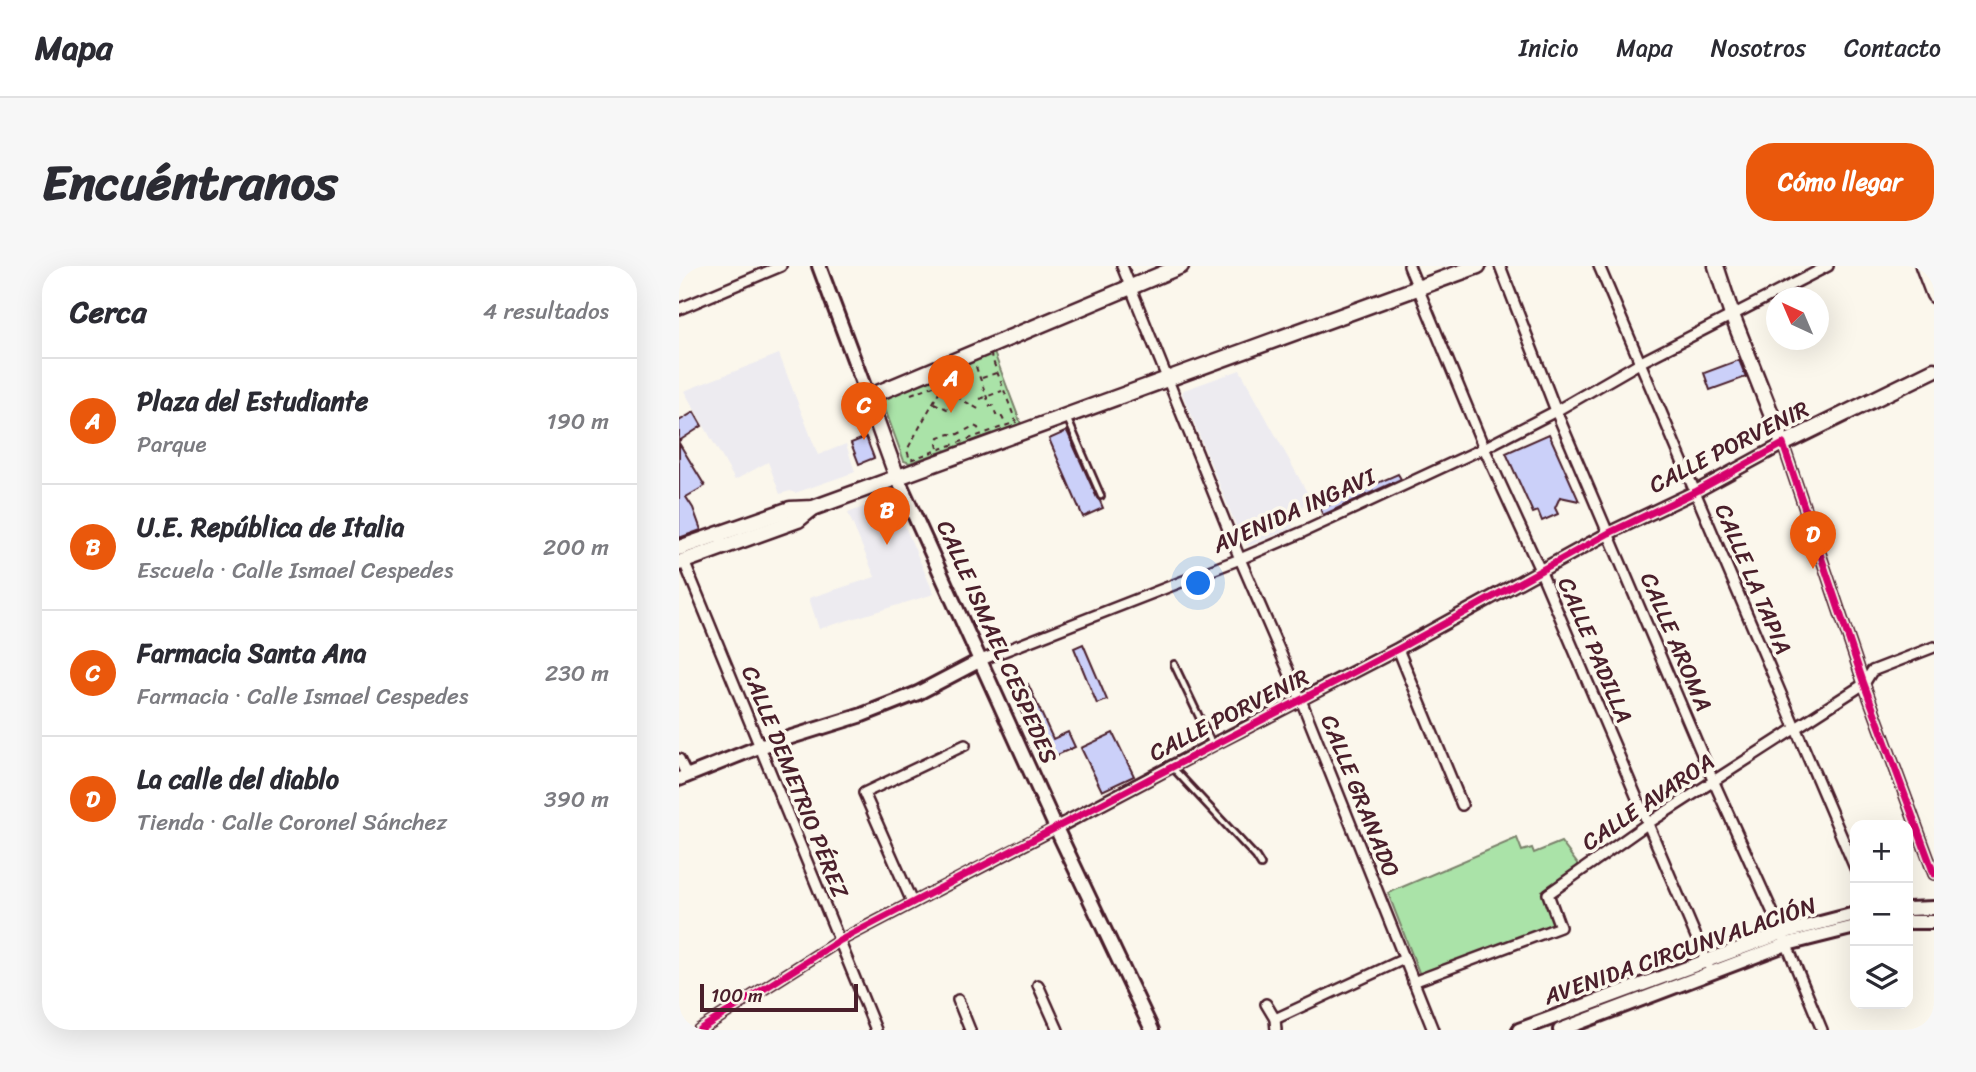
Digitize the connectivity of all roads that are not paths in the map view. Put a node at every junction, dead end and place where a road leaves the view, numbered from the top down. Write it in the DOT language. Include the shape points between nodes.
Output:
graph roads {
  1 [pos="781,266"];
  2 [pos="820,266"];
  3 [pos="1122,266"];
  4 [pos="1181,266"];
  5 [pos="1409,266"];
  6 [pos="1478,266"];
  7 [pos="1500,266"];
  8 [pos="1599,266"];
  9 [pos="1716,266"];
  10 [pos="1828,266"];
  11 [pos="1923,266"];
  12 [pos="1130,287"];
  13 [pos="1419,287"];
  14 [pos="1934,295"];
  15 [pos="679,309"];
  16 [pos="1732,315"];
  17 [pos="1641,362"];
  18 [pos="1934,370"];
  19 [pos="1167,378"];
  20 [pos="868,397"];
  21 [pos="1556,411"];
  22 [pos="1066,415"];
  23 [pos="1783,444"];
  24 [pos="1484,448"];
  25 [pos="897,477"];
  26 [pos="1695,492"];
  27 [pos="1101,496"];
  28 [pos="1609,533"];
  29 [pos="680,555"];
  30 [pos="1240,559"];
  31 [pos="1540,570"];
  32 [pos="1934,648"];
  33 [pos="1398,649"];
  34 [pos="981,660"];
  35 [pos="1174,664"];
  36 [pos="1864,684"];
  37 [pos="1301,700"];
  38 [pos="1796,727"];
  39 [pos="964,745"];
  40 [pos="1212,745"];
  41 [pos="759,747"];
  42 [pos="679,759"];
  43 [pos="1171,766"];
  44 [pos="683,778"];
  45 [pos="1713,780"];
  46 [pos="1462,805"];
  47 [pos="1647,824"];
  48 [pos="1056,828"];
  49 [pos="1850,855"];
  50 [pos="1261,865"];
  51 [pos="1934,874"];
  52 [pos="912,902"];
  53 [pos="1934,908"];
  54 [pos="1913,909"];
  55 [pos="1850,916"];
  56 [pos="1913,922"];
  57 [pos="1934,922"];
  58 [pos="1850,928"];
  59 [pos="1784,939"];
  60 [pos="839,941"];
  61 [pos="1404,959"];
  62 [pos="1706,960"];
  63 [pos="1711,973"];
  64 [pos="1413,982"];
  65 [pos="1038,985"];
  66 [pos="958,1000"];
  67 [pos="1266,1004"];
  68 [pos="1275,1019"];
  69 [pos="699,1030"];
  70 [pos="876,1030"];
  71 [pos="970,1030"];
  72 [pos="1058,1030"];
  73 [pos="1152,1030"];
  74 [pos="1276,1030"];
  75 [pos="1433,1030"];
  76 [pos="1520,1030"];
  77 [pos="1560,1030"];
  78 [pos="1822,1030"];
  1 -- 15 [label="street"];
  2 -- 20 [label="main road, CALLE ISMAEL CESPEDES"];
  3 -- 12 [label="street, CALLE GRANADO"];
  4 -- 12 [label="main road"];
  5 -- 13 [label="street, CALLE PADILLA"];
  6 -- 13 [label="main road"];
  7 -- 21 [label="street, CALLE AROMA"];
  8 -- 17 [label="street, CALLE LA TAPIA"];
  9 -- 16 [label="main road"];
  10 -- 16 [label="street, AVENIDA INGAVI"];
  11 -- 14 [label="main road"];
  12 -- 19 [label="street, CALLE GRANADO"];
  12 -- 20 [label="main road"];
  13 -- 19 [label="main road"];
  13 -- 24 [label="street, CALLE PADILLA"];
  16 -- 17 [label="street, AVENIDA INGAVI"];
  16 -- 23 [label="main road"];
  17 -- 21 [label="street, AVENIDA INGAVI"];
  17 -- 26 [label="street, CALLE LA TAPIA"];
  18 -- 23 [label="main road, CALLE PORVENIR"];
  19 -- 22 [label="main road"];
  19 -- 30 [label="street, CALLE GRANADO"];
  20 -- 25 [label="main road, CALLE ISMAEL CESPEDES"];
  21 -- 24 [label="street, AVENIDA INGAVI"];
  21 -- 28 [label="street, CALLE AROMA"];
  22 -- 25 [label="main road"];
  22 -- 27 [label="lane"];
  23 -- 26 [label="street, CALLE PORVENIR"];
  23 -- 36 [label="street"];
  24 -- 30 [label="street, AVENIDA INGAVI"];
  24 -- 31 [label="street, CALLE PADILLA"];
  25 -- 29 [label="main road" via="813,508 798,520"];
  25 -- 34 [label="main road, CALLE ISMAEL CESPEDES"];
  26 -- 28 [label="street, CALLE PORVENIR"];
  26 -- 38 [label="street, CALLE LA TAPIA"];
  28 -- 31 [label="street, CALLE PORVENIR"];
  28 -- 45 [label="street, CALLE AROMA"];
  29 -- 41 [label="street, CALLE DEMETRIO PÉREZ"];
  30 -- 34 [label="street, AVENIDA INGAVI"];
  30 -- 37 [label="street, CALLE GRANADO"];
  31 -- 33 [label="street, CALLE PORVENIR"];
  31 -- 47 [label="street, CALLE PADILLA"];
  32 -- 36 [label="street, CALLE AVAROA" via="1872,671"];
  33 -- 37 [label="street, CALLE PORVENIR"];
  33 -- 46 [label="street"];
  34 -- 41 [label="main road, AVENIDA INGAVI" via="896,702"];
  34 -- 48 [label="main road, CALLE ISMAEL CESPEDES"];
  35 -- 40 [label="lane"];
  36 -- 38 [label="street, CALLE AVAROA"];
  36 -- 51 [label="street"];
  37 -- 40 [label="street, CALLE PORVENIR"];
  37 -- 61 [label="street, CALLE GRANADO"];
  38 -- 45 [label="street, CALLE AVAROA"];
  38 -- 49 [label="street, CALLE LA TAPIA"];
  39 -- 52 [label="street" via="864,793"];
  40 -- 43 [label="street, CALLE PORVENIR"];
  41 -- 44 [label="main road, AVENIDA INGAVI"];
  41 -- 60 [label="street, CALLE DEMETRIO PÉREZ"];
  42 -- 44 [label="street"];
  43 -- 48 [label="street, CALLE PORVENIR"];
  43 -- 50 [label="lane"];
  45 -- 47 [label="street, CALLE AVAROA"];
  45 -- 59 [label="street, CALLE AROMA"];
  47 -- 62 [label="street, CALLE PADILLA"];
  47 -- 64 [label="street, CALLE AVAROA" via="1549,894 1560,927"];
  48 -- 52 [label="street, CALLE PORVENIR"];
  48 -- 73 [label="main road, CALLE ISMAEL CESPEDES"];
  52 -- 60 [label="street, CALLE PORVENIR"];
  53 -- 54 [label="main road"];
  55 -- 59 [label="main road, AVENIDA CIRCUNVALACIÓN"];
  56 -- 57 [label="main road"];
  58 -- 59 [label="main road, AVENIDA CIRCUNVALACIÓN"];
  59 -- 62 [label="main road, AVENIDA CIRCUNVALACIÓN"];
  59 -- 63 [label="main road, AVENIDA CIRCUNVALACIÓN"];
  59 -- 78 [label="street, CALLE AROMA"];
  60 -- 69 [label="street, CALLE PORVENIR"];
  60 -- 70 [label="street, CALLE DEMETRIO PÉREZ"];
  61 -- 64 [label="street, CALLE GRANADO"];
  61 -- 68 [label="street"];
  62 -- 63 [label="street, CALLE PADILLA"];
  62 -- 76 [label="main road, AVENIDA CIRCUNVALACIÓN"];
  63 -- 77 [label="main road, AVENIDA CIRCUNVALACIÓN"];
  64 -- 75 [label="street, CALLE GRANADO"];
  65 -- 72 [label="street"];
  66 -- 71 [label="street"];
  67 -- 68 [label="street"];
  68 -- 74 [label="street"];
}
